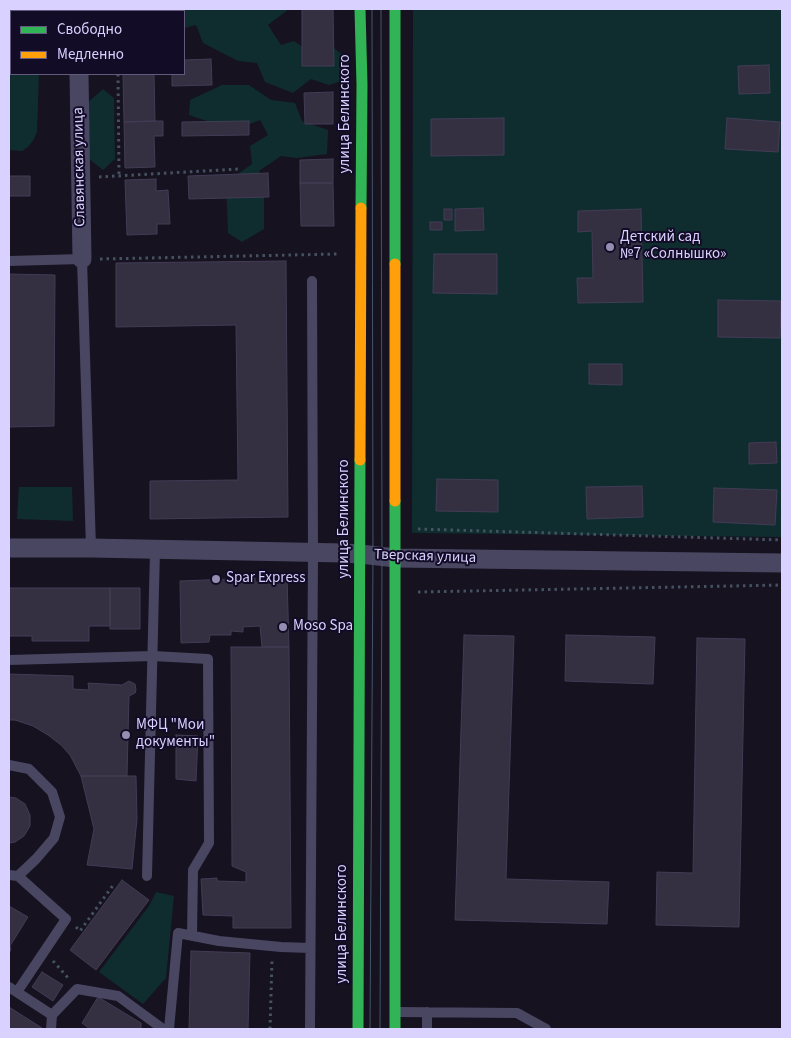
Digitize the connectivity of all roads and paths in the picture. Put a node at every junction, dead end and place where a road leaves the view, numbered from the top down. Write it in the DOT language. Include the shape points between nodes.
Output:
graph roads {
  1 [pos="360,9"];
  2 [pos="395,9"];
  3 [pos="79,75"];
  4 [pos="118,75"];
  5 [pos="238,169"];
  6 [pos="119,176"];
  7 [pos="80,178"];
  8 [pos="338,254"];
  9 [pos="82,259"];
  10 [pos="9,261"];
  11 [pos="312,280"];
  12 [pos="409,529"];
  13 [pos="782,540"];
  14 [pos="9,548"];
  15 [pos="91,548"];
  16 [pos="155,550"];
  17 [pos="313,553"];
  18 [pos="360,554"];
  19 [pos="396,558"];
  20 [pos="782,564"];
  21 [pos="782,584"];
  22 [pos="410,592"];
  23 [pos="153,656"];
  24 [pos="9,660"];
  25 [pos="9,765"];
  26 [pos="13,875"];
  27 [pos="147,876"];
  28 [pos="114,884"];
  29 [pos="66,919"];
  30 [pos="192,936"];
  31 [pos="272,946"];
  32 [pos="310,948"];
  33 [pos="45,951"];
  34 [pos="77,989"];
  35 [pos="13,990"];
  36 [pos="395,1012"];
  37 [pos="427,1012"];
  38 [pos="52,1015"];
  39 [pos="51,1029"];
  40 [pos="163,1029"];
  41 [pos="169,1029"];
  42 [pos="270,1029"];
  43 [pos="310,1029"];
  44 [pos="358,1029"];
  45 [pos="395,1029"];
  46 [pos="427,1029"];
  47 [pos="546,1029"];
  1 -- 18 [label="main road, улица Белинского"];
  2 -- 19 [label="main road"];
  3 -- 7 [label="street, Славянская улица"];
  4 -- 6 [label="path"];
  5 -- 6 [label="path"];
  6 -- 7 [label="path"];
  7 -- 9 [label="street, Славянская улица"];
  8 -- 9 [label="path"];
  9 -- 10 [label="lane"];
  9 -- 15 [label="lane"];
  11 -- 17 [label="lane"];
  12 -- 13 [label="path"];
  14 -- 15 [label="street, Тверская улица"];
  15 -- 16 [label="street, Тверская улица"];
  16 -- 17 [label="street, Тверская улица"];
  16 -- 23 [label="lane"];
  17 -- 18 [label="street, Тверская улица"];
  17 -- 32 [label="lane"];
  18 -- 19 [label="street, Тверская улица"];
  18 -- 44 [label="main road, улица Белинского"];
  19 -- 20 [label="street, Тверская улица"];
  19 -- 36 [label="main road"];
  21 -- 22 [label="path"];
  23 -- 24 [label="lane"];
  23 -- 27 [label="lane"];
  23 -- 30 [label="lane" via="208,660 209,843 193,870"];
  25 -- 26 [label="lane" via="29,770 52,792 60,817 54,838 36,859"];
  26 -- 29 [label="lane"];
  28 -- 29 [label="path" via="80,930"];
  29 -- 33 [label="lane"];
  30 -- 31 [label="lane"];
  30 -- 41 [label="lane" via="178,933"];
  31 -- 32 [label="lane"];
  31 -- 42 [label="path"];
  32 -- 43 [label="lane"];
  33 -- 34 [label="path"];
  33 -- 35 [label="lane"];
  34 -- 38 [label="lane"];
  34 -- 40 [label="lane" via="118,996"];
  35 -- 38 [label="lane"];
  36 -- 37 [label="lane"];
  36 -- 45 [label="main road"];
  37 -- 46 [label="lane"];
  37 -- 47 [label="lane" via="517,1013"];
  38 -- 39 [label="lane"];
}
